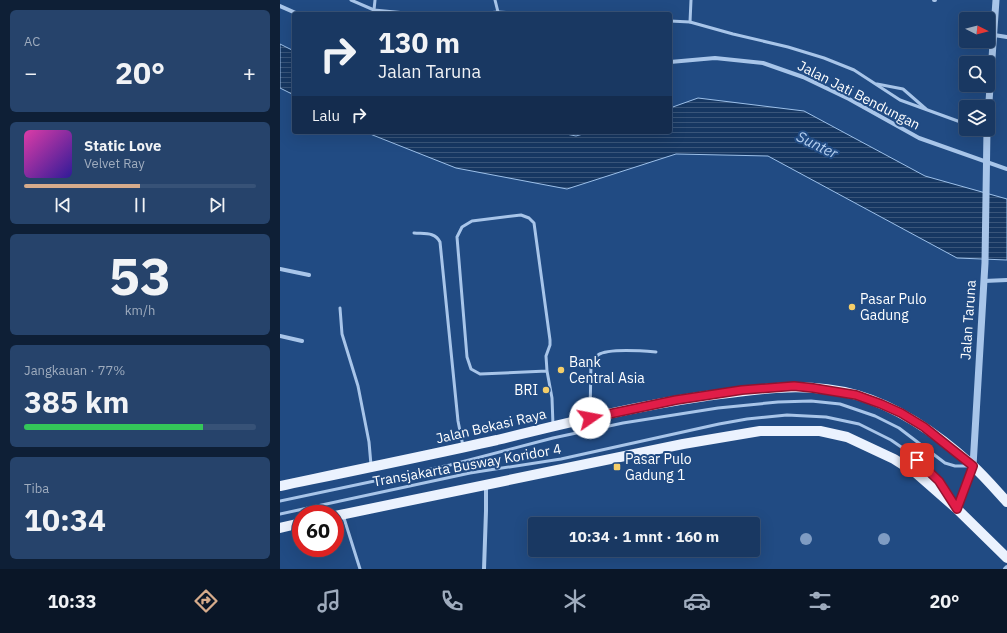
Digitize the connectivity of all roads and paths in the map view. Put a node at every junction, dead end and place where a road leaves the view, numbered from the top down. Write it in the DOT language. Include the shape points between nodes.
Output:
graph roads {
  1 [pos="352,0"];
  2 [pos="375,0"];
  3 [pos="495,0"];
  4 [pos="691,0"];
  5 [pos="996,0"];
  6 [pos="280,6"];
  7 [pos="374,10"];
  8 [pos="294,12"];
  9 [pos="395,12"];
  10 [pos="498,12"];
  11 [pos="995,18"];
  12 [pos="672,21"];
  13 [pos="690,22"];
  14 [pos="995,35"];
  15 [pos="1007,37"];
  16 [pos="993,48"];
  17 [pos="672,62"];
  18 [pos="875,84"];
  19 [pos="989,100"];
  20 [pos="928,110"];
  21 [pos="959,121"];
  22 [pos="985,136"];
  23 [pos="987,162"];
  24 [pos="1007,169"];
  25 [pos="414,233"];
  26 [pos="280,269"];
  27 [pos="309,275"];
  28 [pos="1007,280"];
  29 [pos="984,281"];
  30 [pos="340,308"];
  31 [pos="280,336"];
  32 [pos="302,341"];
  33 [pos="656,352"];
  34 [pos="547,371"];
  35 [pos="590,418"];
  36 [pos="553,426"];
  37 [pos="463,448"];
  38 [pos="973,466"];
  39 [pos="371,467"];
  40 [pos="486,484"];
  41 [pos="280,486"];
  42 [pos="280,501"];
  43 [pos="1007,502"];
  44 [pos="957,509"];
  45 [pos="280,514"];
  46 [pos="344,514"];
  47 [pos="292,525"];
  48 [pos="280,528"];
  49 [pos="344,528"];
  50 [pos="1007,558"];
  51 [pos="1007,567"];
  52 [pos="360,569"];
  53 [pos="484,569"];
  54 [pos="1005,569"];
  1 -- 7 [label="lane"];
  2 -- 7 [label="lane"];
  3 -- 10 [label="lane"];
  4 -- 13 [label="lane"];
  5 -- 11 [label="street"];
  6 -- 8 [label="street"];
  7 -- 9 [label="lane"];
  12 -- 13 [label="lane"];
  13 -- 18 [label="lane" via="824,58 854,70"];
  14 -- 15 [label="street"];
  16 -- 19 [label="street"];
  17 -- 23 [label="street, Jalan Jati Bendungan" via="715,58 763,63 803,77 849,99 919,138"];
  18 -- 20 [label="lane" via="900,100"];
  18 -- 20 [label="lane" via="903,89"];
  20 -- 21 [label="lane"];
  22 -- 23 [label="street, Jalan Taruna"];
  23 -- 24 [label="street, Jalan Jati Bendungan"];
  23 -- 29 [label="street, Jalan Taruna"];
  25 -- 37 [label="lane" via="432,234 440,242"];
  26 -- 27 [label="street"];
  28 -- 29 [label="street"];
  29 -- 38 [label="street, Jalan Taruna"];
  30 -- 39 [label="lane" via="342,334 358,386"];
  31 -- 32 [label="street"];
  33 -- 35 [label="lane" via="611,351 599,354 591,362"];
  34 -- 34 [label="lane" via="480,374 471,369 467,357 457,237 462,227 472,221 521,215 534,223 550,340 546,356"];
  34 -- 36 [label="lane" via="552,398"];
  35 -- 36 [label="main road, Jalan Bekasi Raya"];
  35 -- 38 [label="main road, Jalan Bekasi Raya" via="676,400 742,390 794,386 813,388 856,395 901,413 924,427"];
  36 -- 37 [label="main road, Jalan Bekasi Raya"];
  37 -- 39 [label="main road, Jalan Bekasi Raya"];
  38 -- 42 [label="lane, Transjakarta Busway Koridor 4" via="945,463 899,428 875,416 840,404 811,401 778,402 718,408 623,423 450,465"];
  38 -- 43 [label="main road, Jalan Bekasi Raya"];
  38 -- 44 [label="street, Jalan Taruna"];
  39 -- 41 [label="main road, Jalan Bekasi Raya"];
  40 -- 44 [label="main road" via="760,431 820,431 847,437 894,459 916,473"];
  40 -- 46 [label="main road"];
  40 -- 53 [label="street"];
  44 -- 45 [label="lane, Transjakarta Busway Koridor 4" via="928,469 891,440 859,424 826,417 787,415 719,424 561,459 470,473"];
  44 -- 50 [label="main road"];
  47 -- 48 [label="main road"];
  49 -- 52 [label="lane"];
  51 -- 54 [label="street"];
}
